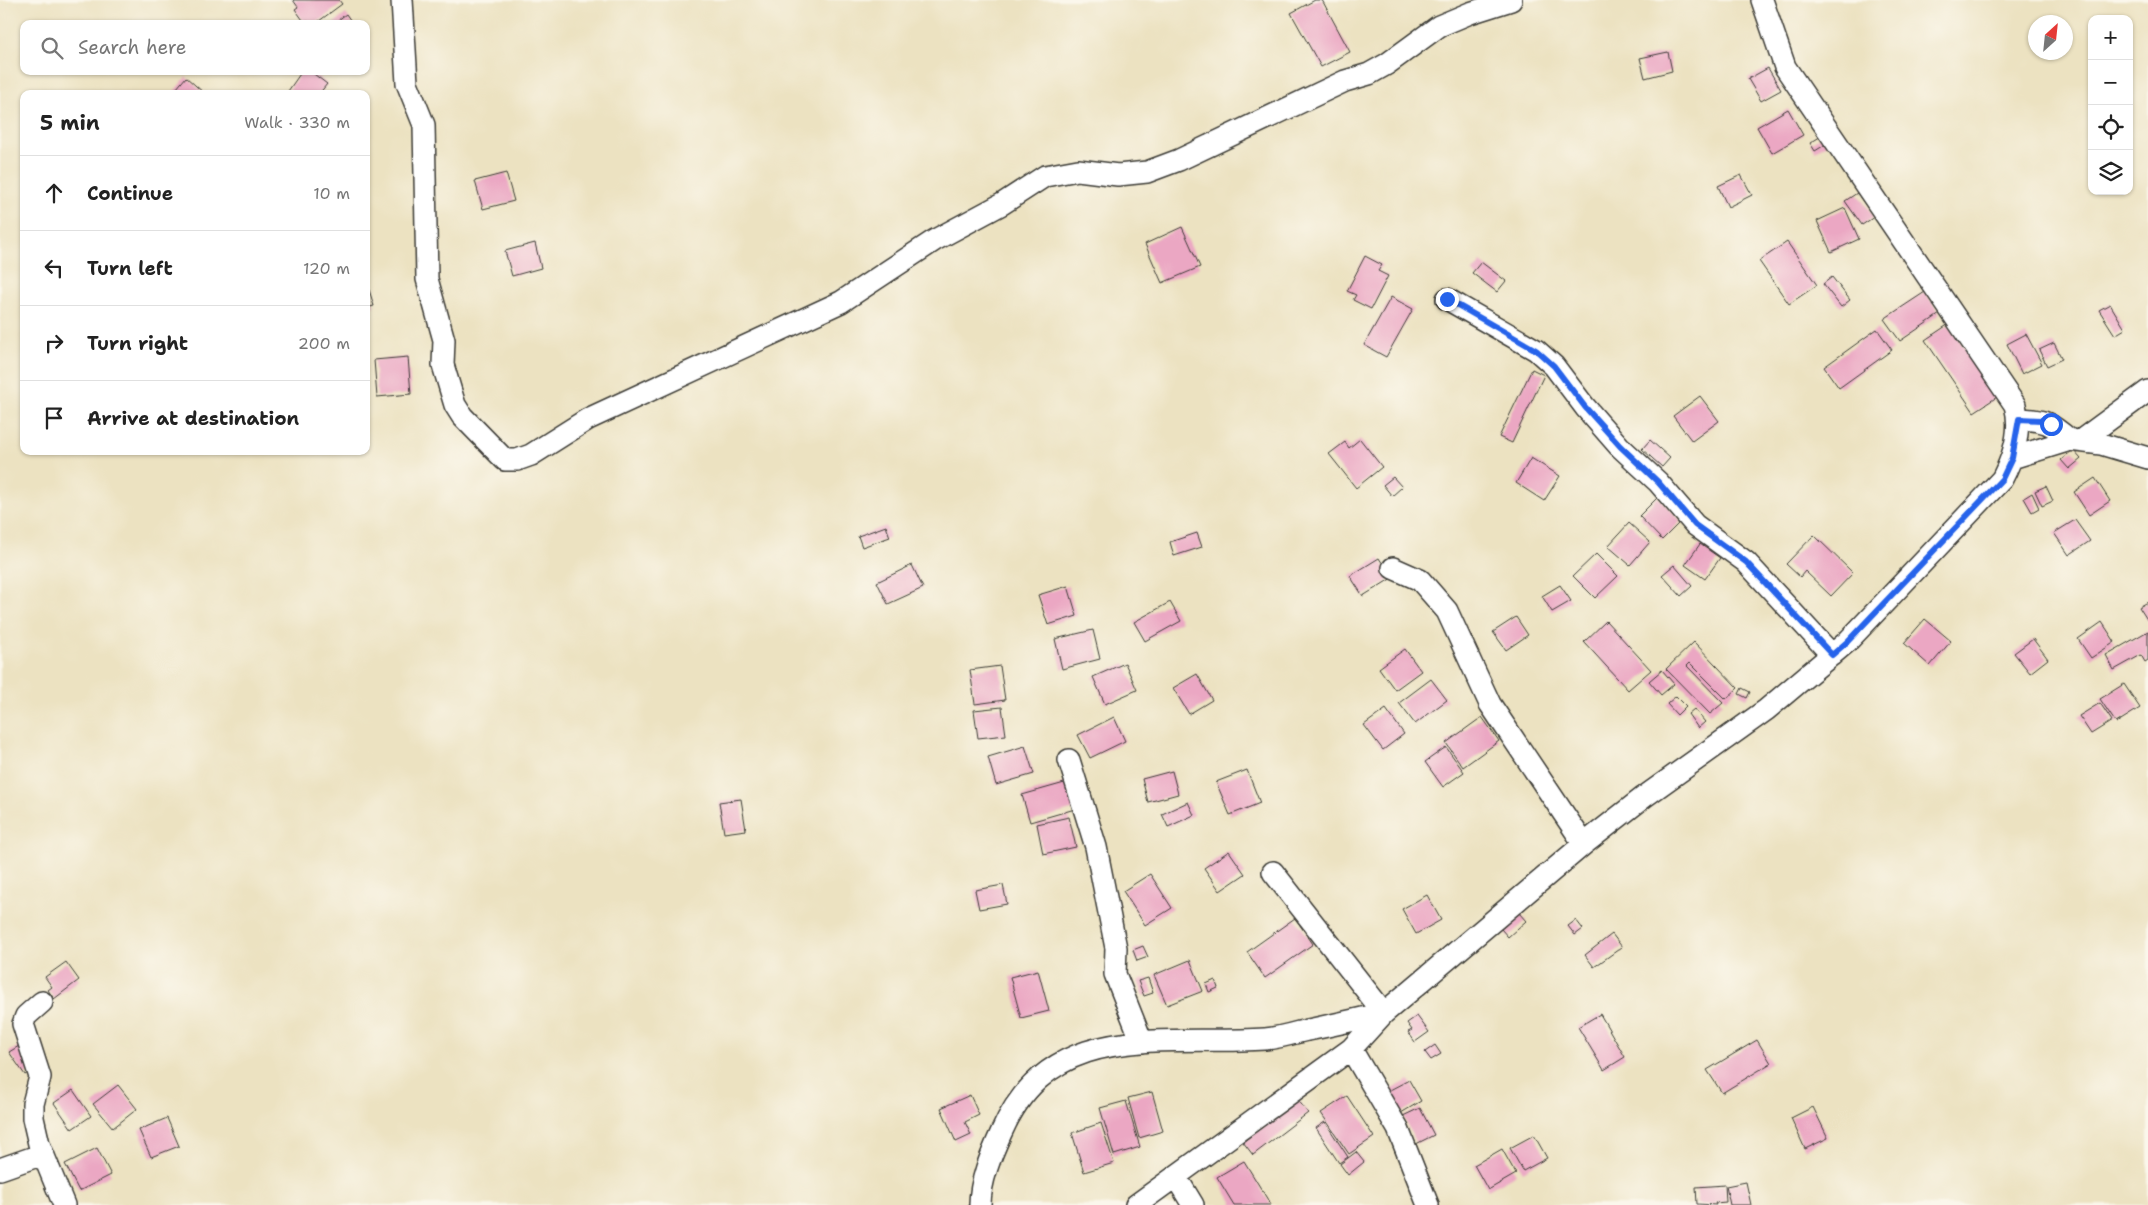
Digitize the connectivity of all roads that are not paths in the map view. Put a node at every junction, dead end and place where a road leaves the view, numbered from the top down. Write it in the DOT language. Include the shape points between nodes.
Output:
graph roads {
  1 [pos="402,0"];
  2 [pos="1510,0"];
  3 [pos="1762,0"];
  4 [pos="1447,299"];
  5 [pos="2148,391"];
  6 [pos="2019,419"];
  7 [pos="2075,440"];
  8 [pos="2012,458"];
  9 [pos="2148,458"];
  10 [pos="1393,568"];
  11 [pos="1832,655"];
  12 [pos="1069,760"];
  13 [pos="1584,844"];
  14 [pos="1273,872"];
  15 [pos="42,1002"];
  16 [pos="1384,1013"];
  17 [pos="1142,1042"];
  18 [pos="1351,1049"];
  19 [pos="43,1154"];
  20 [pos="0,1169"];
  21 [pos="1176,1177"];
  22 [pos="64,1205"];
  23 [pos="980,1205"];
  24 [pos="1136,1205"];
  25 [pos="1194,1205"];
  26 [pos="1428,1205"];
  1 -- 2 [label="street" via="406,83 424,125 427,279 444,340 444,365 455,405 462,416 505,460 517,460 531,455 588,419 841,302 934,240 1002,204 1045,176 1078,170 1118,175 1137,173 1179,160 1345,81 1369,74 1438,26"];
  3 -- 6 [label="street" via="1785,67 2015,404"];
  4 -- 11 [label="street" via="1536,350 1554,366 1590,414 1658,482 1695,525 1746,562"];
  5 -- 7 [label="street"];
  6 -- 7 [label="street" via="2051,424"];
  6 -- 8 [label="street"];
  7 -- 8 [label="street"];
  7 -- 9 [label="street"];
  8 -- 11 [label="street" via="1996,486"];
  10 -- 13 [label="street" via="1420,580 1447,611 1490,704"];
  11 -- 13 [label="street" via="1766,710"];
  12 -- 17 [label="street" via="1096,846 1116,948 1115,974"];
  13 -- 16 [label="street"];
  14 -- 16 [label="street"];
  15 -- 19 [label="street" via="26,1016 23,1024 40,1077 33,1118"];
  16 -- 17 [label="street" via="1267,1039"];
  16 -- 18 [label="street"];
  17 -- 23 [label="street" via="1086,1050 1051,1067 1029,1088 1008,1116 990,1158"];
  18 -- 21 [label="street"];
  18 -- 26 [label="street" via="1398,1129"];
  19 -- 20 [label="street"];
  19 -- 22 [label="street"];
  21 -- 24 [label="street"];
  21 -- 25 [label="street"];
}
